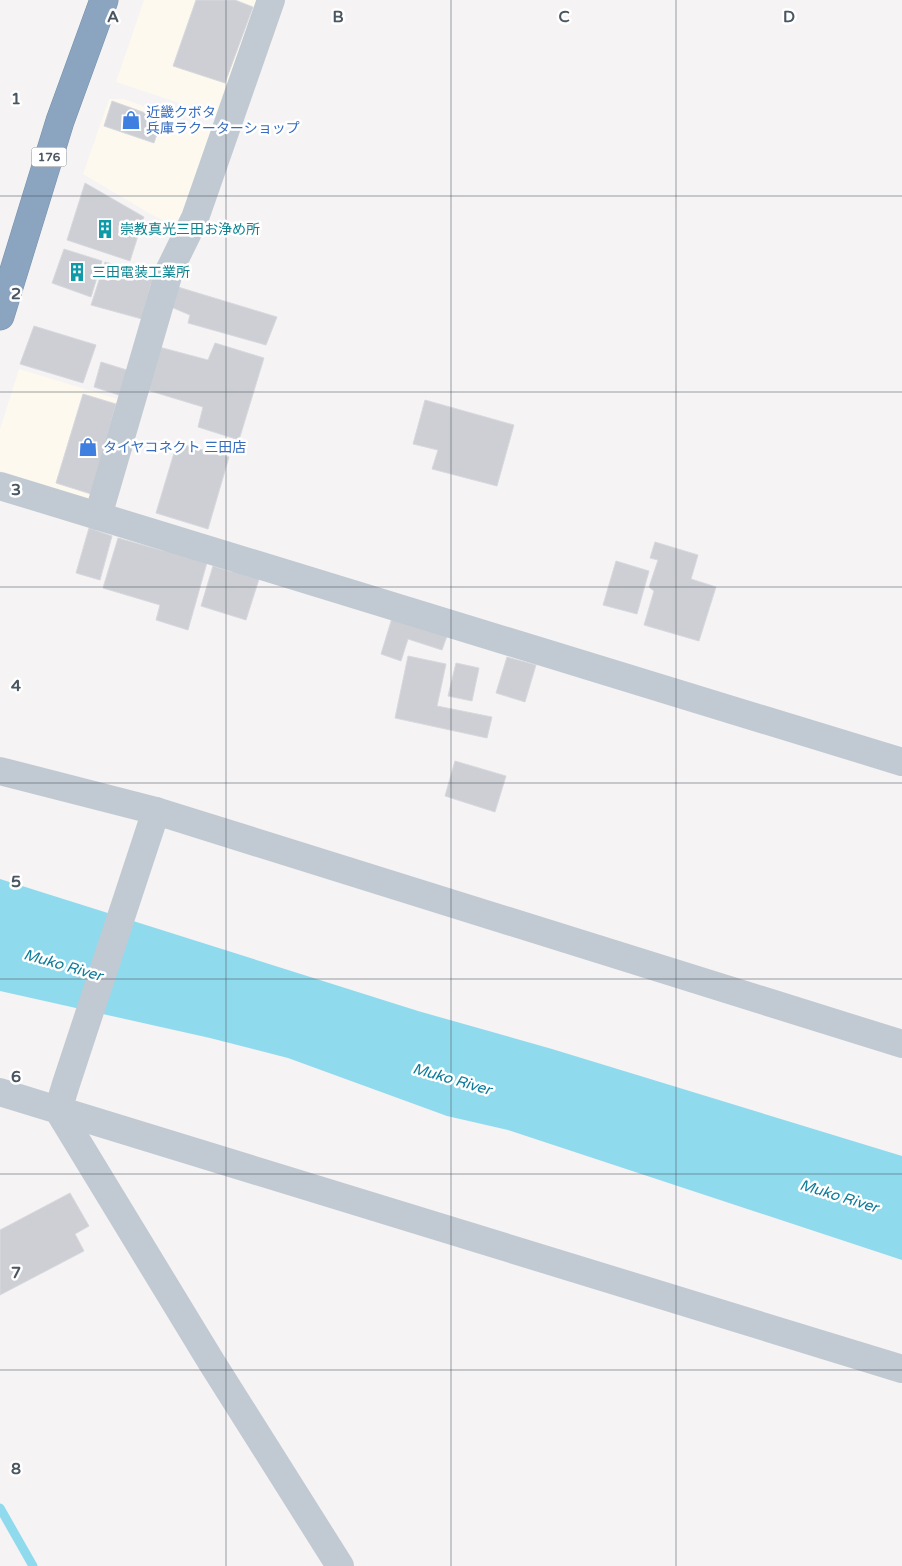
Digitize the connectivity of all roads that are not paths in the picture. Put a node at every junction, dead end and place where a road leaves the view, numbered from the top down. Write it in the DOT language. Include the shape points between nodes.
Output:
graph roads {
  1 [pos="104,0"];
  2 [pos="271,0"];
  3 [pos="0,316"];
  4 [pos="0,486"];
  5 [pos="98,516"];
  6 [pos="902,762"];
  7 [pos="0,771"];
  8 [pos="152,822"];
  9 [pos="902,1044"];
  10 [pos="0,1092"];
  11 [pos="58,1110"];
  12 [pos="902,1369"];
  13 [pos="340,1566"];
  1 -- 3 [label="highway, 176" via="60,121"];
  2 -- 5 [label="street" via="195,218 170,269"];
  4 -- 5 [label="street"];
  5 -- 6 [label="street"];
  7 -- 8 [label="street"];
  8 -- 9 [label="street"];
  8 -- 11 [label="street"];
  10 -- 11 [label="street"];
  11 -- 12 [label="street"];
  11 -- 13 [label="street"];
}
